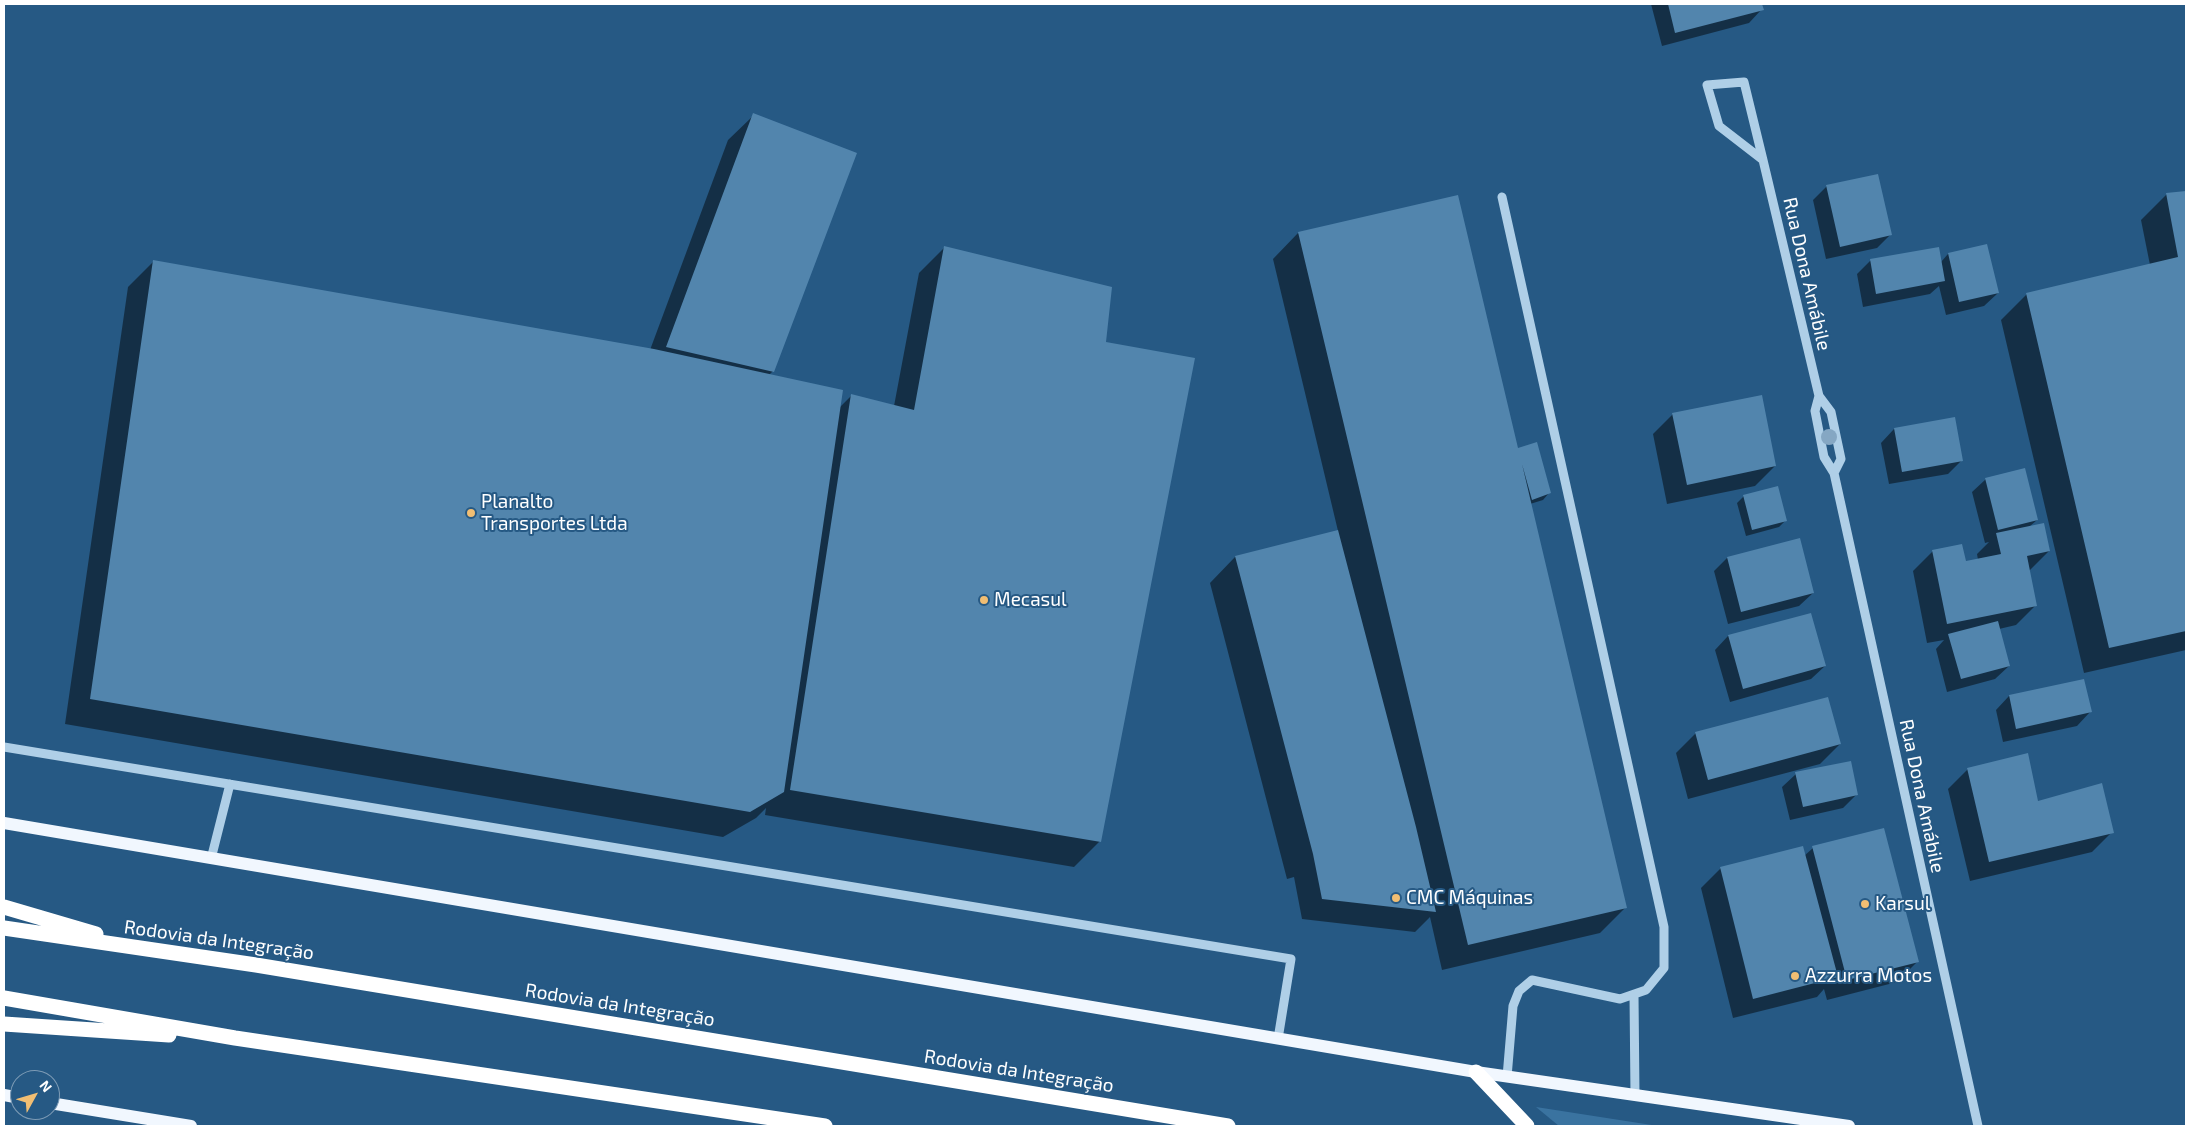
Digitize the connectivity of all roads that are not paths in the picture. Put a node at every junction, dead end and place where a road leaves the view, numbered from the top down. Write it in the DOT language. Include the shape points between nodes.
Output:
graph roads {
  1 [pos="1763,160"];
  2 [pos="1502,197"];
  3 [pos="1818,396"];
  4 [pos="1834,473"];
  5 [pos="4,747"];
  6 [pos="230,784"];
  7 [pos="4,823"];
  8 [pos="211,859"];
  9 [pos="4,907"];
  10 [pos="4,928"];
  11 [pos="150,950"];
  12 [pos="1634,994"];
  13 [pos="4,998"];
  14 [pos="4,1024"];
  15 [pos="235,1038"];
  16 [pos="1278,1039"];
  17 [pos="1476,1072"];
  18 [pos="1507,1077"];
  19 [pos="1634,1096"];
  20 [pos="60,1105"];
  21 [pos="191,1126"];
  22 [pos="825,1126"];
  23 [pos="1228,1126"];
  24 [pos="1527,1126"];
  25 [pos="1848,1126"];
  26 [pos="1978,1126"];
  1 -- 1 [label="street, Rua Dona Amábile" via="1718,126 1707,85 1744,82"];
  1 -- 3 [label="street, Rua Dona Amábile"];
  2 -- 12 [label="street" via="1664,927 1664,968 1646,990"];
  3 -- 4 [label="street, Rua Dona Amábile" via="1815,411 1824,457"];
  3 -- 4 [label="street, Rua Dona Amábile" via="1832,412 1841,459"];
  4 -- 26 [label="street, Rua Dona Amábile"];
  5 -- 6 [label="street"];
  6 -- 8 [label="street"];
  6 -- 16 [label="street" via="1291,959"];
  7 -- 8 [label="main road"];
  8 -- 16 [label="main road"];
  9 -- 11 [label="highway"];
  10 -- 11 [label="highway, Rodovia da Integração"];
  11 -- 23 [label="highway, Rodovia da Integração"];
  12 -- 18 [label="street" via="1620,999 1532,980 1519,991 1513,1006"];
  12 -- 19 [label="street"];
  13 -- 15 [label="highway"];
  14 -- 15 [label="highway"];
  15 -- 22 [label="highway"];
  16 -- 17 [label="main road"];
  17 -- 18 [label="main road"];
  17 -- 24 [label="highway"];
  18 -- 19 [label="main road"];
  19 -- 25 [label="main road"];
  20 -- 21 [label="main road"];
}
